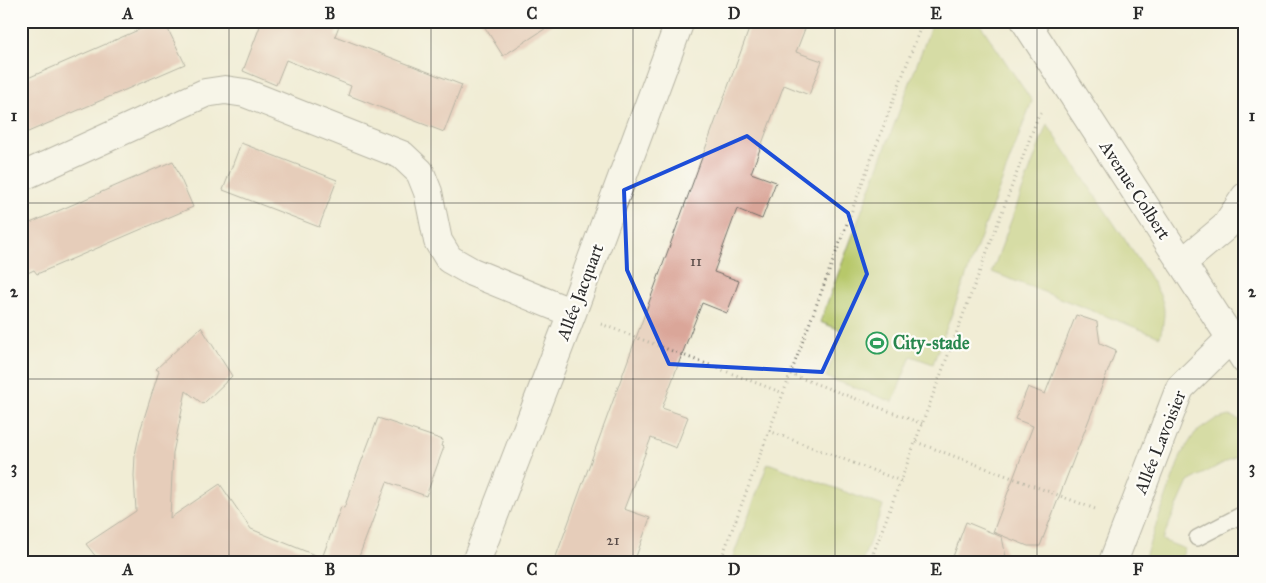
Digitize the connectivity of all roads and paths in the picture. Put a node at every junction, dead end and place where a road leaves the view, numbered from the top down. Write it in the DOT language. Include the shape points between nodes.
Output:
graph roads {
  1 [pos="680,21"];
  2 [pos="923,21"];
  3 [pos="1025,21"];
  4 [pos="1071,92"];
  5 [pos="21,177"];
  6 [pos="1245,198"];
  7 [pos="1182,263"];
  8 [pos="572,313"];
  9 [pos="1238,349"];
  10 [pos="790,374"];
  11 [pos="783,393"];
  12 [pos="923,424"];
  13 [pos="769,431"];
  14 [pos="916,442"];
  15 [pos="901,480"];
  16 [pos="1245,513"];
  17 [pos="1129,521"];
  18 [pos="1197,538"];
  19 [pos="476,562"];
  20 [pos="720,562"];
  21 [pos="870,562"];
  22 [pos="1113,562"];
  1 -- 8 [label="street, Allée Jacquart"];
  2 -- 10 [label="path"];
  3 -- 4 [label="street, Avenue Colbert"];
  4 -- 7 [label="street, Avenue Colbert"];
  4 -- 12 [label="path" via="1039,114"];
  5 -- 8 [label="street" via="205,93 225,90 245,93 402,155 420,172 428,192 438,241 449,259 472,272"];
  6 -- 7 [label="street" via="1225,227"];
  7 -- 9 [label="street, Avenue Colbert"];
  8 -- 11 [label="path"];
  8 -- 19 [label="street, Allée Jacquart"];
  9 -- 17 [label="street, Allée Lavoisier" via="1180,388"];
  10 -- 11 [label="path"];
  10 -- 12 [label="path"];
  11 -- 13 [label="path"];
  12 -- 14 [label="path"];
  13 -- 15 [label="path"];
  13 -- 20 [label="path"];
  14 -- 15 [label="path"];
  14 -- 17 [label="path"];
  15 -- 21 [label="path"];
  16 -- 18 [label="lane"];
  17 -- 22 [label="street, Allée Lavoisier"];
}
